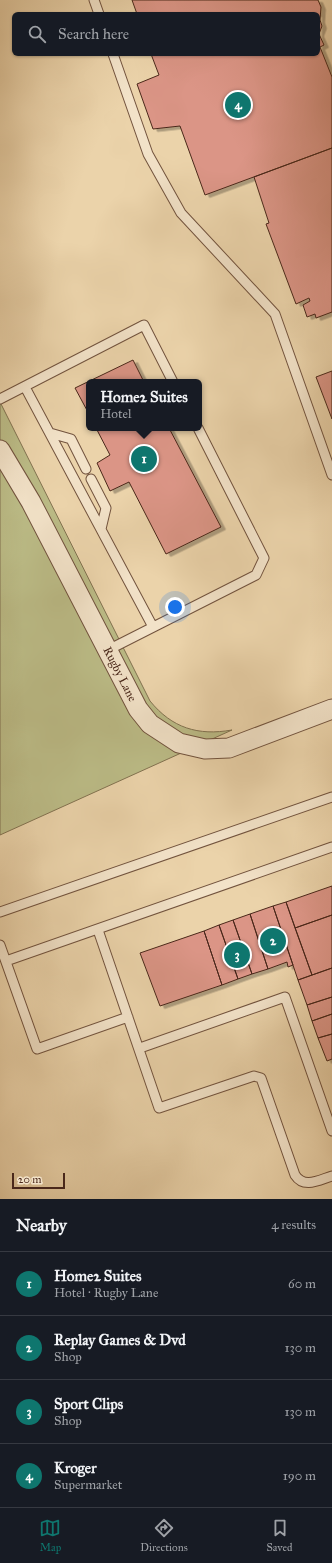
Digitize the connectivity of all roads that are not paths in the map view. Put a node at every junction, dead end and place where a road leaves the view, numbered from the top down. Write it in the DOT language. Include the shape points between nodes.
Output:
graph roads {
  1 [pos="94,0"];
  2 [pos="97,12"];
  3 [pos="114,56"];
  4 [pos="171,379"];
  5 [pos="25,387"];
  6 [pos="0,399"];
  7 [pos="200,431"];
  8 [pos="50,433"];
  9 [pos="0,450"];
  10 [pos="86,469"];
  11 [pos="332,475"];
  12 [pos="91,479"];
  13 [pos="101,529"];
  14 [pos="154,627"];
  15 [pos="108,650"];
  16 [pos="332,709"];
  17 [pos="332,797"];
  18 [pos="332,847"];
  19 [pos="0,912"];
  20 [pos="98,930"];
  21 [pos="0,945"];
  22 [pos="6,961"];
  23 [pos="128,1017"];
  24 [pos="140,1048"];
  25 [pos="332,1131"];
  26 [pos="332,1176"];
  1 -- 2 [label="lane"];
  3 -- 11 [label="lane" via="148,154 182,213 275,314"];
  4 -- 5 [label="lane" via="144,325"];
  5 -- 6 [label="lane"];
  5 -- 8 [label="lane"];
  7 -- 14 [label="lane" via="264,558 256,575"];
  8 -- 10 [label="lane" via="70,439"];
  8 -- 13 [label="lane"];
  9 -- 15 [label="street, Rugby Lane" via="31,502"];
  12 -- 13 [label="lane" via="106,508"];
  13 -- 14 [label="lane"];
  14 -- 15 [label="lane"];
  15 -- 16 [label="street, Rugby Lane" via="138,709 150,724 179,743 205,749 229,748"];
  17 -- 19 [label="lane"];
  18 -- 20 [label="lane"];
  20 -- 22 [label="lane"];
  20 -- 23 [label="lane"];
  21 -- 22 [label="lane"];
  22 -- 23 [label="lane" via="37,1049"];
  23 -- 24 [label="lane"];
  24 -- 25 [label="lane" via="285,997"];
  24 -- 26 [label="lane" via="159,1108 254,1076 261,1078 294,1175 303,1183"];
}
